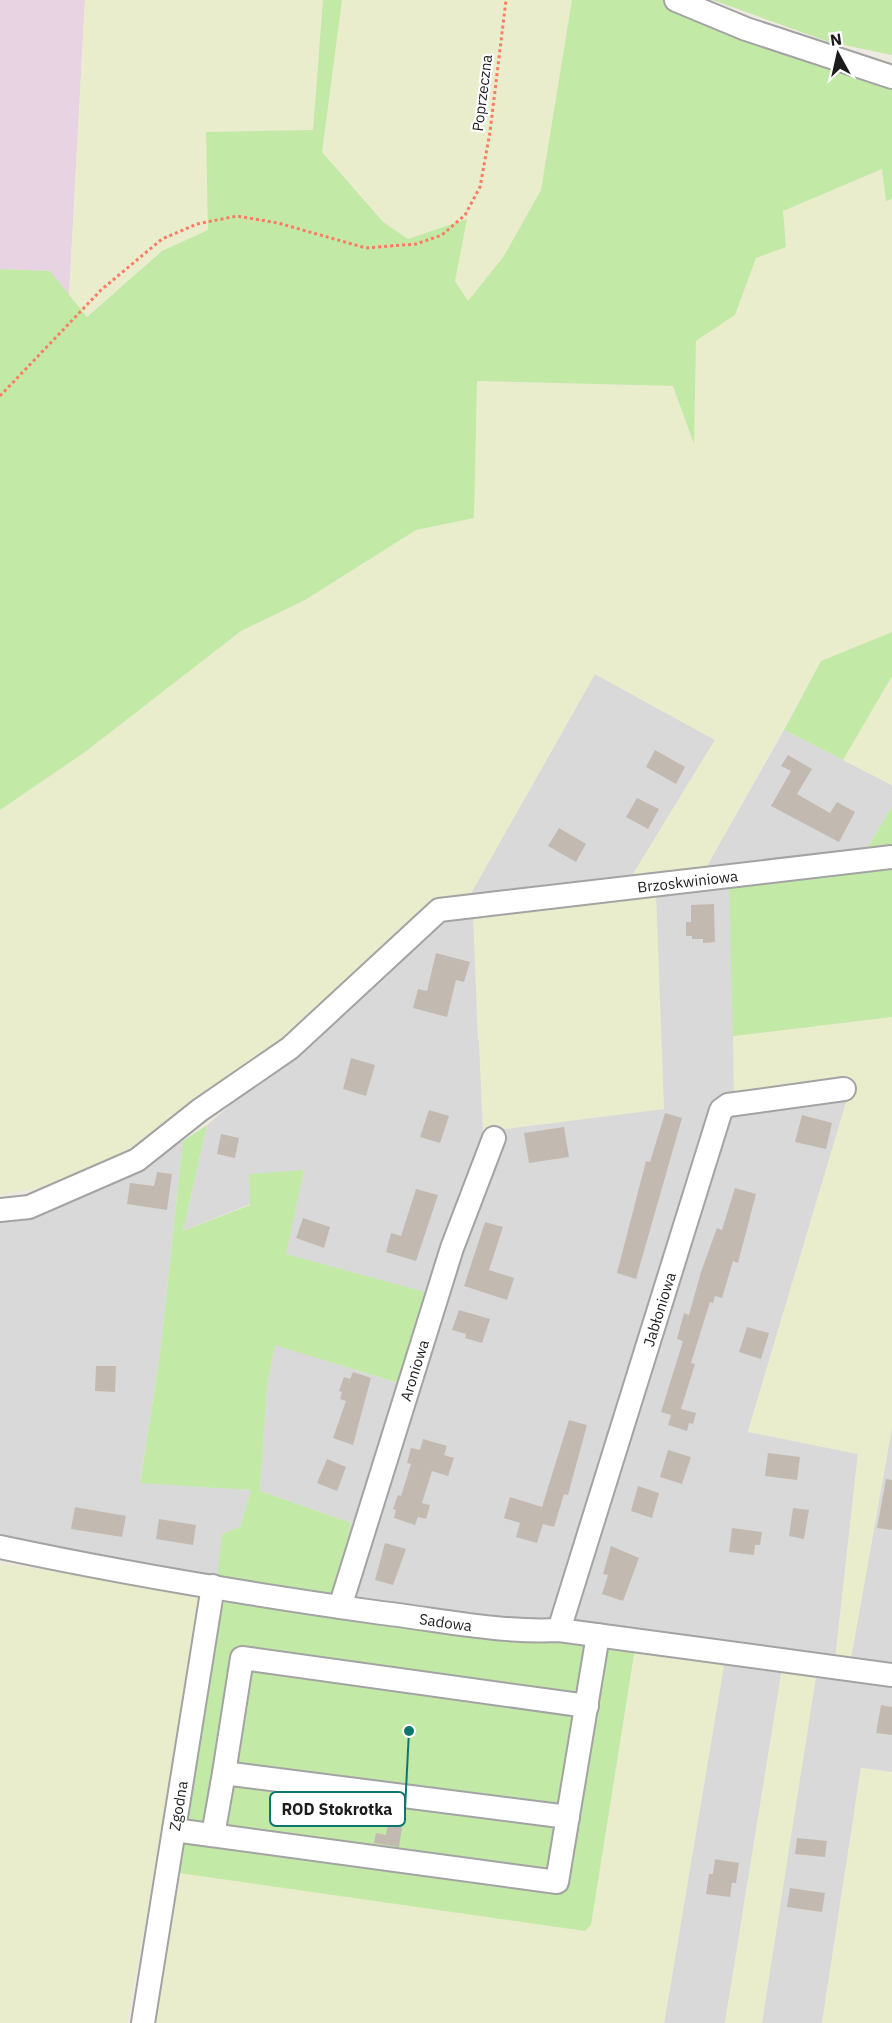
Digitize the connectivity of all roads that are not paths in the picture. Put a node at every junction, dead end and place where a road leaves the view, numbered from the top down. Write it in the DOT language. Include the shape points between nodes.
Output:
graph roads {
  1 [pos="676,0"];
  2 [pos="892,77"];
  3 [pos="892,857"];
  4 [pos="844,1089"];
  5 [pos="494,1138"];
  6 [pos="0,1210"];
  7 [pos="0,1547"];
  8 [pos="213,1586"];
  9 [pos="340,1607"];
  10 [pos="559,1630"];
  11 [pos="598,1635"];
  12 [pos="892,1675"];
  13 [pos="587,1706"];
  14 [pos="224,1773"];
  15 [pos="568,1817"];
  16 [pos="174,1830"];
  17 [pos="213,1835"];
  18 [pos="143,2023"];
  1 -- 2 [label="street"];
  3 -- 6 [label="street, Brzoskwiniowa" via="439,909 291,1048 200,1110 137,1160 29,1207"];
  4 -- 10 [label="street, Jabłoniowa" via="728,1105 721,1110"];
  5 -- 9 [label="street, Aroniowa" via="452,1248"];
  7 -- 8 [label="street, Sadowa" via="134,1576"];
  8 -- 9 [label="street, Sadowa"];
  8 -- 16 [label="street, Zgodna"];
  9 -- 10 [label="street, Sadowa" via="525,1632"];
  10 -- 11 [label="street, Sadowa"];
  11 -- 12 [label="street, Sadowa"];
  11 -- 13 [label="street"];
  13 -- 14 [label="street" via="242,1658"];
  13 -- 15 [label="street"];
  14 -- 15 [label="street"];
  14 -- 17 [label="street"];
  15 -- 17 [label="street" via="557,1882"];
  16 -- 17 [label="street"];
  16 -- 18 [label="street, Zgodna"];
}
